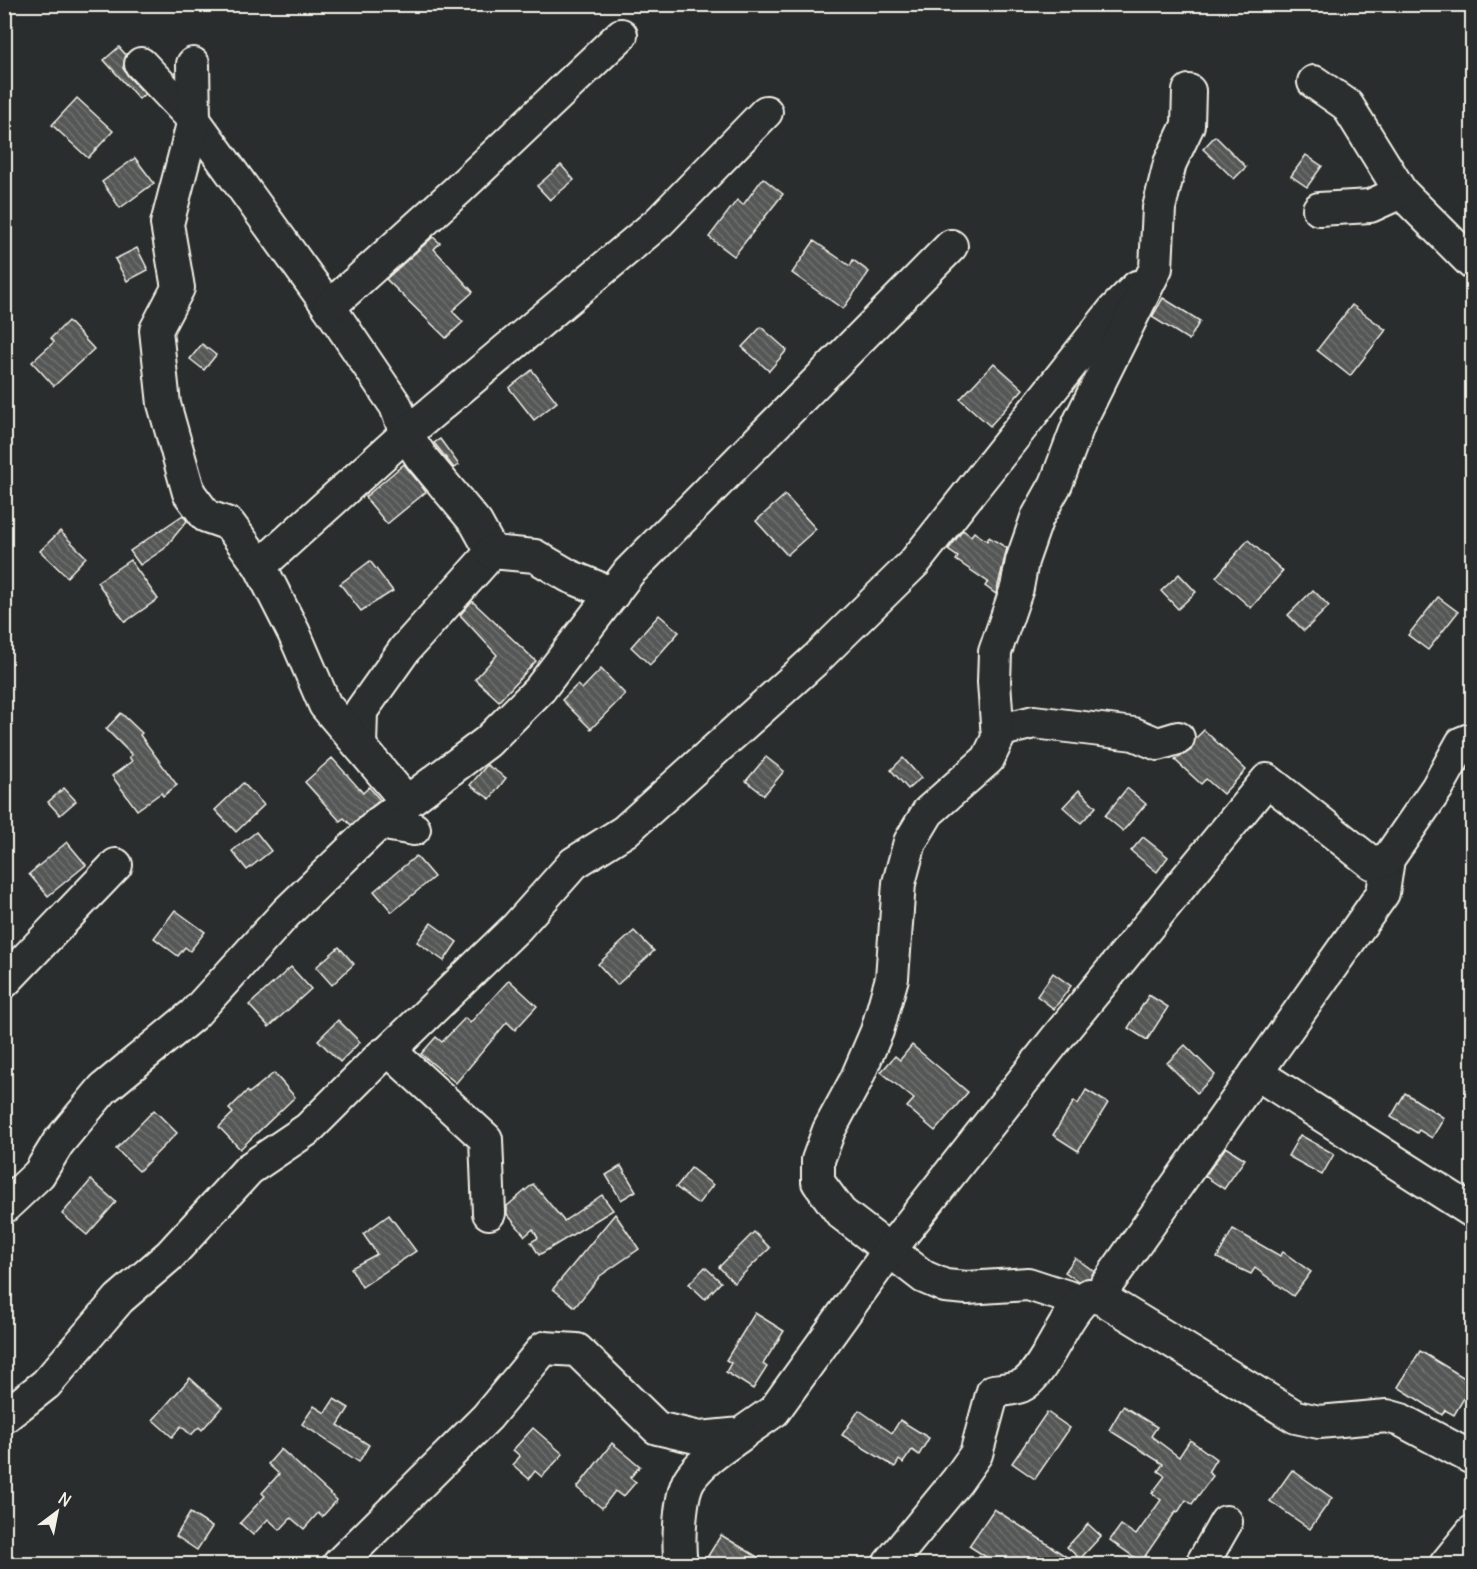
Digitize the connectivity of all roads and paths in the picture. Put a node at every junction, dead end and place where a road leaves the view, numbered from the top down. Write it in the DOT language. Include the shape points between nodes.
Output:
graph roads {
  1 [pos="621,35"];
  2 [pos="141,64"];
  3 [pos="193,64"];
  4 [pos="1314,82"];
  5 [pos="1189,91"];
  6 [pos="766,111"];
  7 [pos="194,120"];
  8 [pos="1401,192"];
  9 [pos="1319,209"];
  10 [pos="951,246"];
  11 [pos="1473,263"];
  12 [pos="1156,268"];
  13 [pos="329,306"];
  14 [pos="406,434"];
  15 [pos="492,552"];
  16 [pos="260,566"];
  17 [pos="613,594"];
  18 [pos="998,731"];
  19 [pos="1178,738"];
  20 [pos="1473,739"];
  21 [pos="360,746"];
  22 [pos="411,815"];
  23 [pos="1388,859"];
  24 [pos="116,865"];
  25 [pos="4,982"];
  26 [pos="387,1053"];
  27 [pos="1256,1073"];
  28 [pos="4,1206"];
  29 [pos="1473,1210"];
  30 [pos="489,1213"];
  31 [pos="889,1251"];
  32 [pos="1089,1299"];
  33 [pos="4,1417"];
  34 [pos="752,1427"];
  35 [pos="1473,1458"];
  36 [pos="1226,1522"];
  37 [pos="1473,1532"];
  38 [pos="339,1564"];
  39 [pos="681,1564"];
  40 [pos="889,1564"];
  41 [pos="1202,1564"];
  42 [pos="1446,1564"];
  1 -- 13 [label="street"];
  2 -- 7 [label="street"];
  3 -- 7 [label="street"];
  4 -- 8 [label="street" via="1347,105"];
  5 -- 12 [label="street" via="1188,125 1170,164 1159,208"];
  6 -- 14 [label="street" via="659,222"];
  7 -- 13 [label="street"];
  7 -- 16 [label="street" via="166,224 178,288 156,330 164,404 189,493 206,516 229,524"];
  8 -- 9 [label="street" via="1370,206"];
  8 -- 11 [label="street"];
  10 -- 17 [label="street" via="714,484"];
  12 -- 18 [label="street" via="1079,423 1022,561 995,652"];
  12 -- 26 [label="street" via="1114,310 914,563 816,659 625,831 574,863 517,927"];
  13 -- 14 [label="street" via="396,406"];
  14 -- 15 [label="street" via="476,523"];
  14 -- 16 [label="street"];
  15 -- 17 [label="street" via="535,556 569,576"];
  15 -- 21 [label="street" via="405,649 361,711"];
  16 -- 21 [label="street" via="325,705"];
  17 -- 22 [label="street" via="540,689"];
  18 -- 19 [label="street" via="1034,722 1134,734 1158,744"];
  18 -- 31 [label="street" via="988,759 928,812 910,842 900,883 892,978 878,1031 818,1160 818,1182 841,1213"];
  20 -- 23 [label="street" via="1462,743 1437,788"];
  21 -- 22 [label="street"];
  22 -- 28 [label="street" via="379,823 286,913 194,1014 104,1089 58,1143 39,1174"];
  23 -- 27 [label="street" via="1383,893"];
  23 -- 31 [label="street" via="1372,863 1267,780"];
  24 -- 25 [label="street"];
  26 -- 30 [label="street" via="393,1054 486,1139"];
  26 -- 33 [label="street" via="308,1129 249,1169 170,1255 119,1299 46,1384"];
  27 -- 29 [label="street"];
  27 -- 32 [label="street"];
  31 -- 32 [label="street" via="924,1277 945,1286 1028,1284"];
  31 -- 34 [label="street" via="774,1412"];
  32 -- 35 [label="street" via="1296,1418 1328,1422 1387,1416"];
  32 -- 40 [label="street" via="1030,1380 993,1391 976,1454"];
  34 -- 38 [label="street" via="741,1434 700,1438 657,1428 577,1350 544,1348 487,1418"];
  34 -- 39 [label="street" via="706,1461 690,1479 682,1510"];
  36 -- 41 [label="street"];
  37 -- 42 [label="street"];
}
